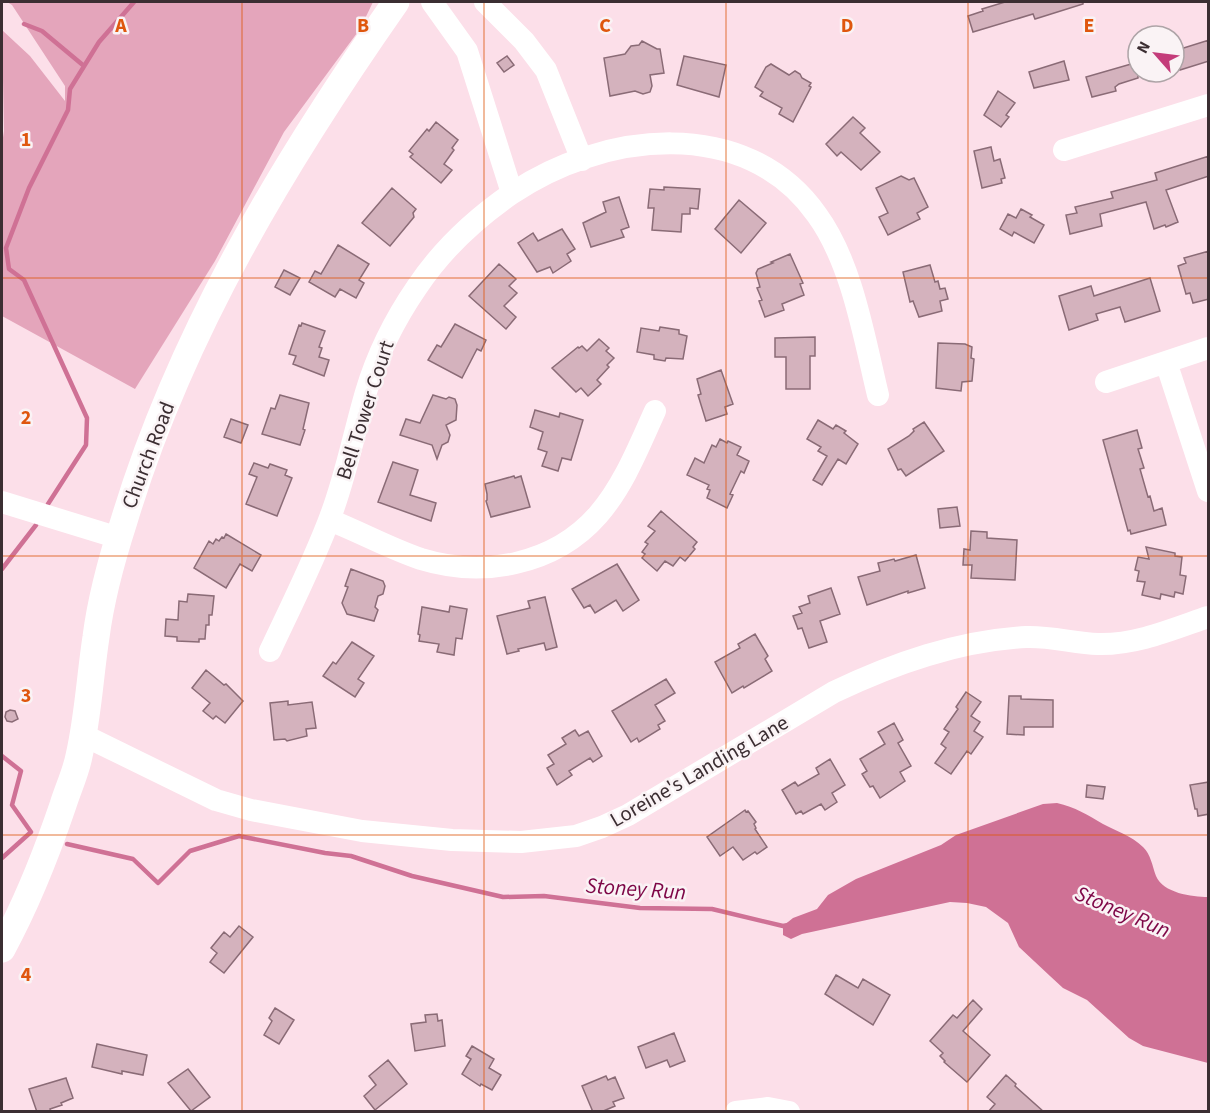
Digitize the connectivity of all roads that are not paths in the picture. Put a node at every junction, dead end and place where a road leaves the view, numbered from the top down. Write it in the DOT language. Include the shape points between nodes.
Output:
graph roads {
  1 [pos="396,2"];
  2 [pos="432,2"];
  3 [pos="485,2"];
  4 [pos="1209,105"];
  5 [pos="1064,150"];
  6 [pos="582,160"];
  7 [pos="512,194"];
  8 [pos="1209,348"];
  9 [pos="1166,362"];
  10 [pos="1106,382"];
  11 [pos="878,395"];
  12 [pos="655,411"];
  13 [pos="1209,491"];
  14 [pos="2,502"];
  15 [pos="331,515"];
  16 [pos="119,538"];
  17 [pos="1209,617"];
  18 [pos="270,651"];
  19 [pos="83,735"];
  20 [pos="2,949"];
  21 [pos="736,1112"];
  22 [pos="789,1112"];
  1 -- 16 [label="main road, Church Road" via="301,142 215,297 155,434"];
  2 -- 7 [label="street" via="467,51"];
  3 -- 6 [label="street" via="546,70"];
  4 -- 5 [label="street"];
  6 -- 7 [label="street, Bell Tower Court" via="548,173"];
  6 -- 11 [label="street, Bell Tower Court" via="626,148 680,142 730,151 778,176 800,194 830,233 840,256"];
  7 -- 15 [label="street, Bell Tower Court" via="476,221 441,256 392,328 366,392"];
  8 -- 9 [label="street"];
  9 -- 10 [label="street"];
  9 -- 13 [label="street"];
  12 -- 15 [label="street" via="627,473 598,515 563,545 531,559 497,567 460,567 421,558 333,521"];
  14 -- 16 [label="street"];
  15 -- 18 [label="street, Bell Tower Court"];
  16 -- 19 [label="main road, Church Road" via="96,633"];
  17 -- 19 [label="street, Loreine's Landing Lane" via="1144,639 1101,644 1028,637 925,655 834,692 628,815 576,836 546,841 452,840 373,832 251,810 216,800"];
  19 -- 20 [label="main road, Church Road" via="52,835"];
  21 -- 22 [label="street" via="768,1108"];
}
